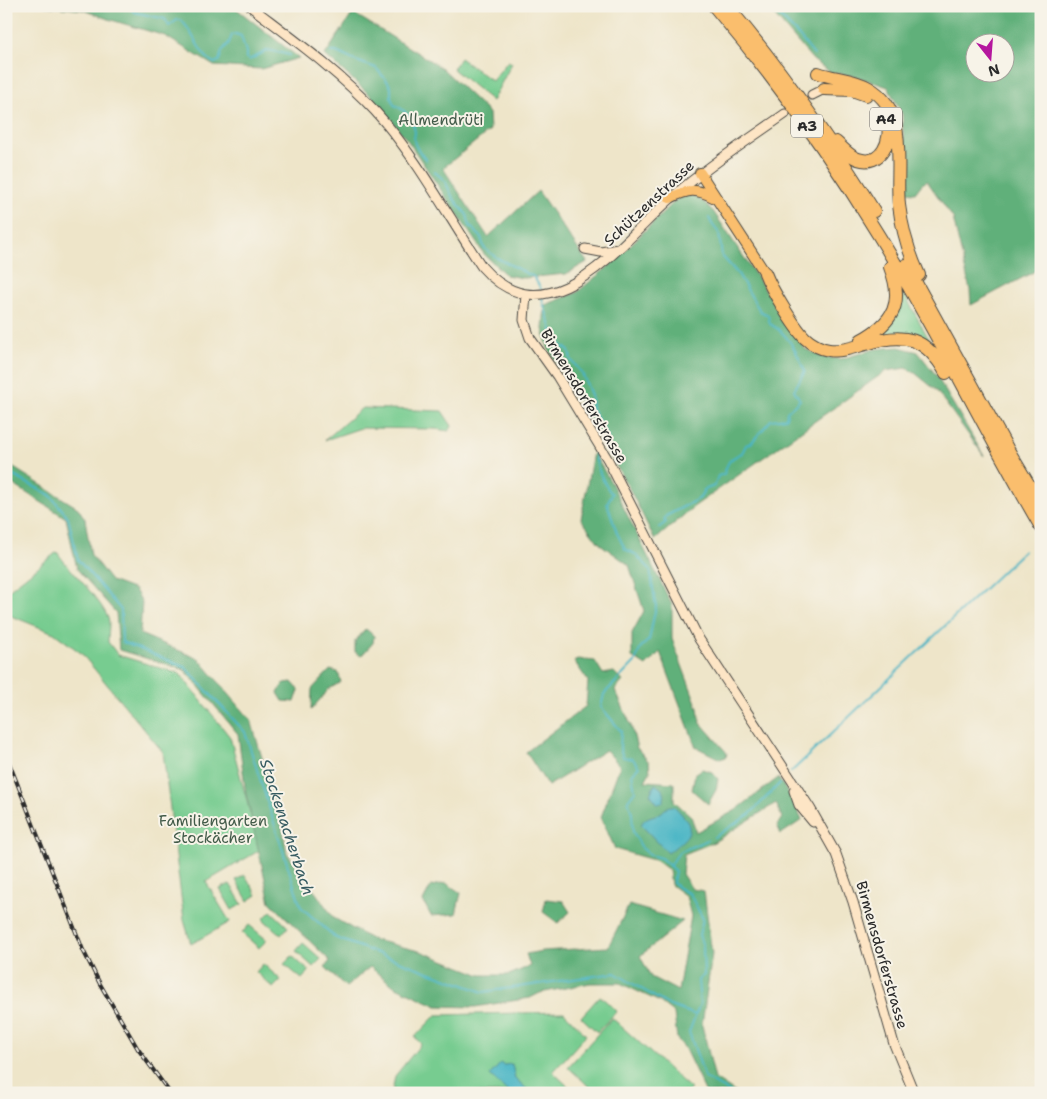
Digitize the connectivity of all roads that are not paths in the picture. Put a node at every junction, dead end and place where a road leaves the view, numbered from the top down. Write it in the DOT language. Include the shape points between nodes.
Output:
graph roads {
  1 [pos="250,6"];
  2 [pos="714,6"];
  3 [pos="727,6"];
  4 [pos="818,72"];
  5 [pos="858,83"];
  6 [pos="824,89"];
  7 [pos="812,95"];
  8 [pos="785,114"];
  9 [pos="818,125"];
  10 [pos="700,174"];
  11 [pos="670,198"];
  12 [pos="716,198"];
  13 [pos="862,208"];
  14 [pos="585,249"];
  15 [pos="619,249"];
  16 [pos="765,273"];
  17 [pos="529,294"];
  18 [pos="945,335"];
  19 [pos="876,337"];
  20 [pos="978,416"];
  21 [pos="1041,505"];
  22 [pos="1041,527"];
  23 [pos="914,1093"];
  1 -- 17 [label="main road" via="340,77 375,111 406,149 482,267 499,282"];
  2 -- 13 [label="highway, A3" via="784,94"];
  3 -- 9 [label="highway, A3"];
  4 -- 5 [label="highway, A4"];
  5 -- 6 [label="highway" via="835,83"];
  5 -- 18 [label="highway, A4" via="881,96 894,118 898,136 898,193 904,231 915,265 941,317"];
  6 -- 7 [label="main road"];
  6 -- 9 [label="highway, A4" via="852,90 876,102 886,118 888,141 886,148 875,158 857,159"];
  8 -- 10 [label="main road, Schützenstrasse"];
  9 -- 18 [label="highway, A3" via="888,235"];
  10 -- 11 [label="main road, Schützenstrasse"];
  10 -- 12 [label="main road"];
  11 -- 12 [label="main road" via="691,190"];
  11 -- 15 [label="main road, Schützenstrasse"];
  12 -- 16 [label="main road"];
  13 -- 19 [label="highway" via="897,286 893,311"];
  13 -- 20 [label="highway, A3"];
  14 -- 15 [label="main road" via="601,252"];
  15 -- 17 [label="main road, Schützenstrasse" via="599,267 567,287"];
  16 -- 19 [label="highway" via="802,328 815,340 838,347"];
  17 -- 23 [label="main road, Birmensdorferstrasse" via="524,320 530,338 608,460 699,639 810,808 836,854 894,1044"];
  18 -- 21 [label="highway, A3"];
  19 -- 20 [label="highway" via="902,337 925,347 941,364 965,409"];
  20 -- 22 [label="highway, A3"];
}
